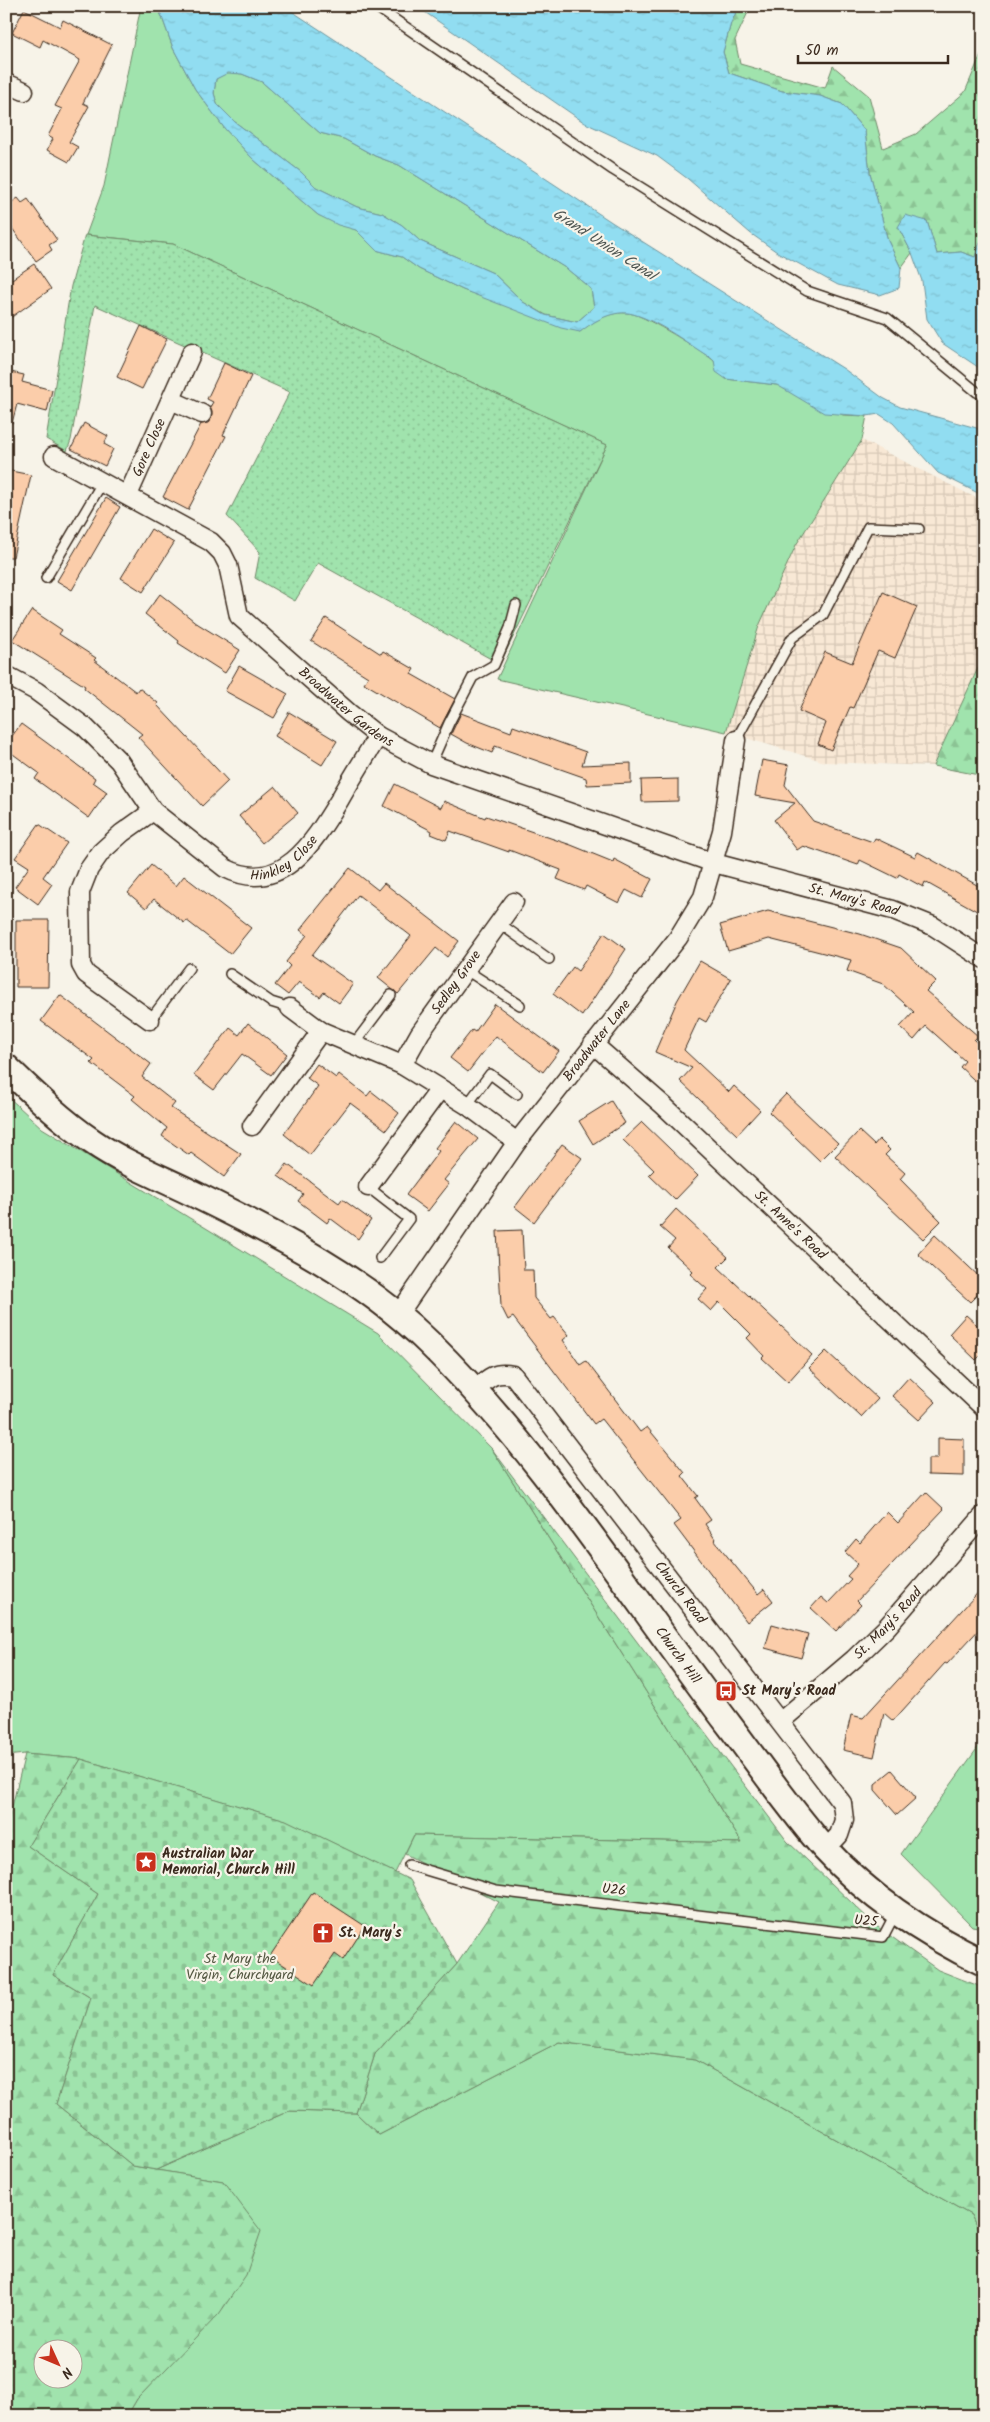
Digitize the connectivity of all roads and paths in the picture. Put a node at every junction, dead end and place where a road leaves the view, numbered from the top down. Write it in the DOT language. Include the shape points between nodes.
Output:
graph roads {
  1 [pos="375,6"];
  2 [pos="6,82"];
  3 [pos="24,91"];
  4 [pos="192,352"];
  5 [pos="984,395"];
  6 [pos="171,400"];
  7 [pos="202,414"];
  8 [pos="54,456"];
  9 [pos="102,483"];
  10 [pos="128,495"];
  11 [pos="919,529"];
  12 [pos="46,578"];
  13 [pos="516,605"];
  14 [pos="6,675"];
  15 [pos="378,736"];
  16 [pos="736,740"];
  17 [pos="430,764"];
  18 [pos="153,811"];
  19 [pos="714,863"];
  20 [pos="514,902"];
  21 [pos="499,923"];
  22 [pos="549,959"];
  23 [pos="984,959"];
  24 [pos="189,968"];
  25 [pos="466,970"];
  26 [pos="230,974"];
  27 [pos="391,995"];
  28 [pos="520,1005"];
  29 [pos="290,1008"];
  30 [pos="150,1020"];
  31 [pos="321,1031"];
  32 [pos="354,1044"];
  33 [pos="593,1044"];
  34 [pos="402,1064"];
  35 [pos="6,1068"];
  36 [pos="440,1089"];
  37 [pos="517,1094"];
  38 [pos="467,1105"];
  39 [pos="252,1126"];
  40 [pos="517,1142"];
  41 [pos="368,1188"];
  42 [pos="380,1258"];
  43 [pos="398,1315"];
  44 [pos="474,1391"];
  45 [pos="984,1408"];
  46 [pos="984,1515"];
  47 [pos="781,1721"];
  48 [pos="826,1850"];
  49 [pos="410,1865"];
  50 [pos="897,1911"];
  51 [pos="818,1929"];
  52 [pos="984,1963"];
  1 -- 5 [label="lane" via="613,170 806,291 887,318"];
  2 -- 3 [label="street"];
  4 -- 6 [label="street, Gore Close"];
  6 -- 7 [label="street, Gore Close"];
  6 -- 10 [label="street, Gore Close"];
  8 -- 9 [label="street, Broadwater Gardens"];
  9 -- 10 [label="street, Broadwater Gardens"];
  9 -- 12 [label="lane"];
  10 -- 15 [label="street, Broadwater Gardens" via="222,552 239,616 325,694"];
  11 -- 16 [label="lane" via="868,527 823,615 792,638"];
  13 -- 17 [label="lane" via="494,665 473,676"];
  14 -- 18 [label="street, Hinkley Close" via="36,691 85,727 119,761"];
  15 -- 17 [label="street, Broadwater Gardens"];
  15 -- 18 [label="street, Hinkley Close" via="307,849 278,870 263,875 235,873"];
  16 -- 19 [label="street, Broadwater Lane"];
  17 -- 19 [label="street, Broadwater Gardens"];
  18 -- 30 [label="street" via="100,852 88,870 80,892 81,965 86,974"];
  19 -- 23 [label="street, St. Mary's Road" via="893,910 933,926"];
  19 -- 33 [label="street, Broadwater Lane" via="703,897 678,938"];
  20 -- 21 [label="street, Sedley Grove"];
  21 -- 22 [label="lane"];
  21 -- 25 [label="street, Sedley Grove"];
  24 -- 30 [label="lane"];
  25 -- 28 [label="lane"];
  25 -- 34 [label="street, Sedley Grove" via="420,1033"];
  26 -- 29 [label="lane" via="271,1002"];
  27 -- 32 [label="lane"];
  29 -- 31 [label="street"];
  31 -- 32 [label="street"];
  31 -- 39 [label="street"];
  32 -- 34 [label="street"];
  33 -- 40 [label="street, Broadwater Lane"];
  33 -- 45 [label="street, St. Anne's Road" via="663,1105"];
  34 -- 36 [label="street"];
  35 -- 43 [label="street, Church Hill" via="94,1143 314,1257"];
  36 -- 38 [label="street"];
  36 -- 41 [label="street"];
  37 -- 38 [label="lane" via="490,1074"];
  38 -- 40 [label="street"];
  40 -- 43 [label="street, Broadwater Lane"];
  41 -- 42 [label="lane" via="409,1219"];
  43 -- 44 [label="street, Church Hill"];
  44 -- 47 [label="street, Church Road" via="501,1372 513,1374"];
  44 -- 48 [label="street, Church Hill" via="571,1510 708,1698"];
  46 -- 47 [label="street, St. Mary's Road" via="886,1628"];
  47 -- 48 [label="street, Church Road" via="842,1803 844,1820 839,1836"];
  48 -- 50 [label="street, Church Hill" via="852,1876"];
  49 -- 51 [label="lane, U26" via="496,1891"];
  50 -- 51 [label="lane, U25" via="883,1937"];
  50 -- 52 [label="street, Church Hill" via="960,1952"];
}
